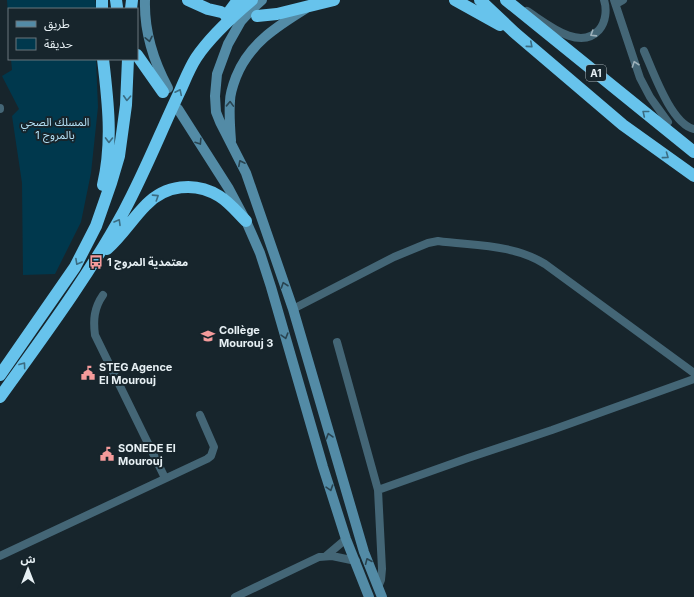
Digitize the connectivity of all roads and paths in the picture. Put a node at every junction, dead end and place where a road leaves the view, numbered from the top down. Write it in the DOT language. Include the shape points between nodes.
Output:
graph roads {
  1 [pos="145,0"];
  2 [pos="188,0"];
  3 [pos="200,0"];
  4 [pos="238,0"];
  5 [pos="252,0"];
  6 [pos="262,0"];
  7 [pos="334,0"];
  8 [pos="455,0"];
  9 [pos="480,0"];
  10 [pos="506,0"];
  11 [pos="510,0"];
  12 [pos="604,0"];
  13 [pos="618,1"];
  14 [pos="309,6"];
  15 [pos="257,16"];
  16 [pos="515,33"];
  17 [pos="201,51"];
  18 [pos="644,51"];
  19 [pos="138,56"];
  20 [pos="103,60"];
  21 [pos="128,60"];
  22 [pos="165,90"];
  23 [pos="178,109"];
  24 [pos="668,122"];
  25 [pos="694,129"];
  26 [pos="231,143"];
  27 [pos="690,149"];
  28 [pos="694,176"];
  29 [pos="246,220"];
  30 [pos="88,243"];
  31 [pos="99,253"];
  32 [pos="103,295"];
  33 [pos="293,309"];
  34 [pos="337,342"];
  35 [pos="694,373"];
  36 [pos="0,375"];
  37 [pos="694,379"];
  38 [pos="0,397"];
  39 [pos="200,415"];
  40 [pos="165,478"];
  41 [pos="378,490"];
  42 [pos="346,539"];
  43 [pos="0,556"];
  44 [pos="326,556"];
  45 [pos="356,561"];
  46 [pos="378,586"];
  47 [pos="235,597"];
  48 [pos="369,597"];
  49 [pos="382,597"];
  1 -- 22 [label="main road, one-way" via="150,45"];
  2 -- 3 [label="highway" via="221,12"];
  4 -- 17 [label="highway"];
  5 -- 17 [label="highway"];
  6 -- 26 [label="main road" via="236,28 217,74 216,112"];
  7 -- 14 [label="highway"];
  8 -- 16 [label="highway"];
  9 -- 16 [label="highway, A1"];
  27 -- 10 [label="highway, A1, one-way"];
  12 -- 11 [label="street, one-way" via="605,16 601,28 591,36 578,39 565,35"];
  24 -- 13 [label="street, one-way" via="640,78"];
  14 -- 15 [label="highway"];
  26 -- 14 [label="main road, one-way" via="230,95 242,65 262,38"];
  16 -- 28 [label="highway, A1, one-way" via="623,125"];
  31 -- 17 [label="highway, one-way" via="135,191 170,112"];
  18 -- 25 [label="street" via="668,104 688,127"];
  19 -- 22 [label="highway"];
  20 -- 30 [label="highway, one-way" via="108,107 108,150 104,182"];
  21 -- 30 [label="highway, one-way" via="126,111 119,156 104,206"];
  23 -- 29 [label="main road, one-way"];
  24 -- 27 [label="highway"];
  33 -- 26 [label="main road, one-way" via="246,173"];
  31 -- 29 [label="highway, one-way" via="116,240 149,202 174,188 193,187 213,193"];
  29 -- 42 [label="main road, one-way" via="268,276"];
  30 -- 36 [label="highway, one-way" via="75,267"];
  38 -- 31 [label="highway, one-way"];
  32 -- 40 [label="street" via="94,314 95,335"];
  33 -- 35 [label="street" via="394,257 428,243 511,249 535,257"];
  46 -- 33 [label="main road, one-way" via="364,552"];
  34 -- 41 [label="street"];
  37 -- 41 [label="street"];
  39 -- 40 [label="street" via="213,442 214,452 207,459"];
  40 -- 43 [label="street" via="100,504"];
  41 -- 46 [label="street" via="382,569"];
  42 -- 44 [label="street"];
  42 -- 45 [label="main road"];
  44 -- 45 [label="street"];
  44 -- 47 [label="street" via="309,561"];
  45 -- 48 [label="main road"];
  46 -- 49 [label="main road"];
}
